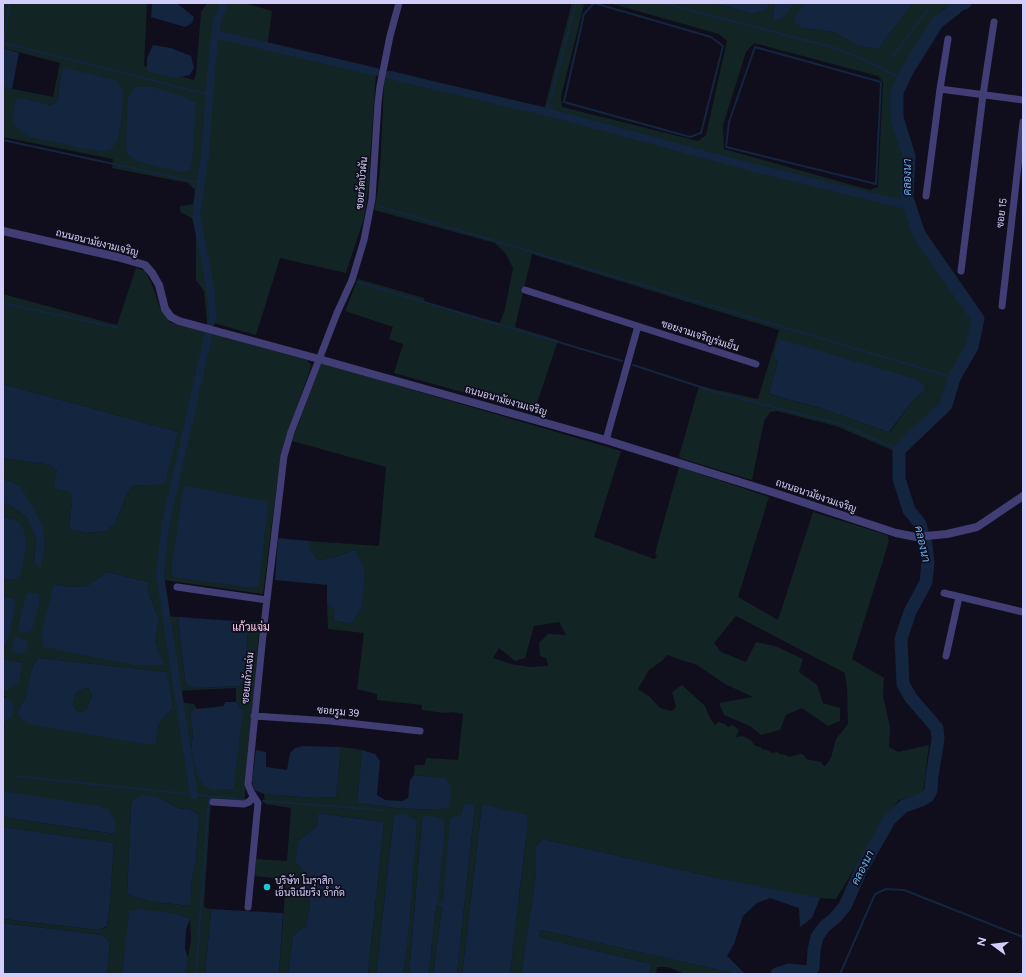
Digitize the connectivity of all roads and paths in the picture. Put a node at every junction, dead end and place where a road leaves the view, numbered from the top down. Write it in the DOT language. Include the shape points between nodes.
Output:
graph roads {
  1 [pos="399,3"];
  2 [pos="994,22"];
  3 [pos="948,39"];
  4 [pos="940,89"];
  5 [pos="983,94"];
  6 [pos="1023,100"];
  7 [pos="1023,122"];
  8 [pos="926,196"];
  9 [pos="3,231"];
  10 [pos="961,271"];
  11 [pos="525,290"];
  12 [pos="1002,306"];
  13 [pos="638,326"];
  14 [pos="319,359"];
  15 [pos="756,364"];
  16 [pos="606,440"];
  17 [pos="1023,496"];
  18 [pos="177,587"];
  19 [pos="944,593"];
  20 [pos="959,597"];
  21 [pos="267,600"];
  22 [pos="1023,612"];
  23 [pos="946,656"];
  24 [pos="254,716"];
  25 [pos="420,731"];
  26 [pos="253,797"];
  27 [pos="213,802"];
  28 [pos="248,907"];
  1 -- 14 [label="street, ซอยวัดบัวผัน" via="380,86 368,222 352,280"];
  2 -- 5 [label="street"];
  3 -- 4 [label="street"];
  4 -- 5 [label="street"];
  4 -- 8 [label="street"];
  5 -- 6 [label="street"];
  5 -- 10 [label="street"];
  7 -- 12 [label="street, ซอย 15"];
  9 -- 14 [label="street, ถนนอนามัยงามเจริญ" via="145,265 159,285 165,309 171,317"];
  11 -- 13 [label="street, ซอยงามเจริญร่มเย็น"];
  13 -- 15 [label="street, ซอยงามเจริญร่มเย็น"];
  13 -- 16 [label="street"];
  14 -- 16 [label="street, ถนนอนามัยงามเจริญ"];
  14 -- 21 [label="street, ซอยแก้วแจ่ม" via="284,456"];
  16 -- 17 [label="street, ถนนอนามัยงามเจริญ" via="880,528 916,537 947,534 977,527"];
  18 -- 21 [label="street"];
  19 -- 20 [label="street"];
  20 -- 22 [label="street"];
  20 -- 23 [label="street"];
  21 -- 24 [label="street, ซอยแก้วแจ่ม"];
  24 -- 25 [label="street, ซอยรูม 39"];
  24 -- 26 [label="street, ซอยแก้วแจ่ม" via="248,784"];
  26 -- 27 [label="street" via="244,804"];
  26 -- 28 [label="street, ซอยแก้วแจ่ม" via="258,803"];
}
